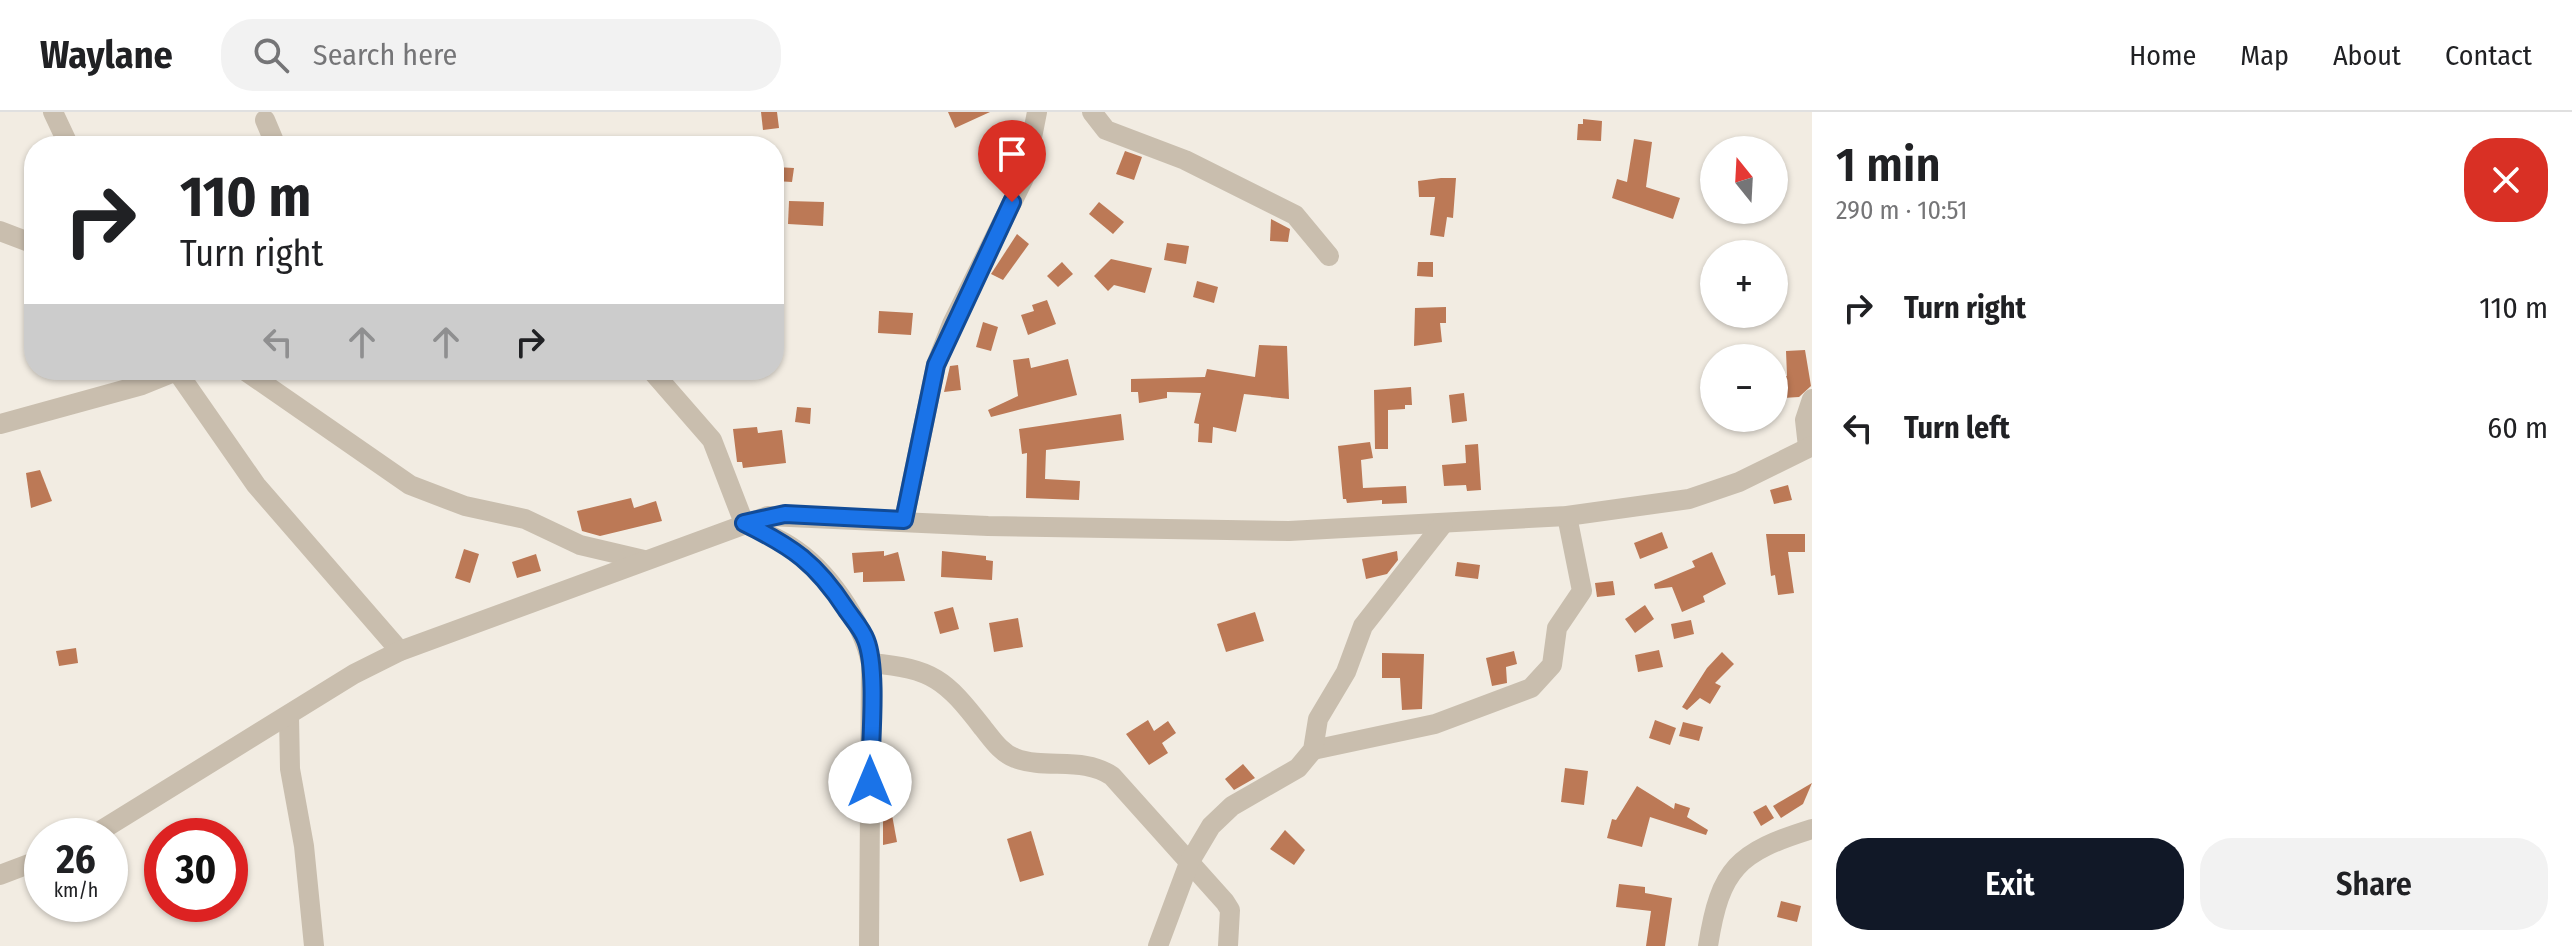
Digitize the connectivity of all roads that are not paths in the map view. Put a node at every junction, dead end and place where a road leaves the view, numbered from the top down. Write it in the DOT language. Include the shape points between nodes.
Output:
graph roads {
  1 [pos="53,112"];
  2 [pos="1037,112"];
  3 [pos="1092,112"];
  4 [pos="265,120"];
  5 [pos="64,136"];
  6 [pos="272,136"];
  7 [pos="0,231"];
  8 [pos="24,240"];
  9 [pos="1329,256"];
  10 [pos="148,380"];
  11 [pos="184,380"];
  12 [pos="258,380"];
  13 [pos="660,380"];
  14 [pos="1812,399"];
  15 [pos="0,424"];
  16 [pos="1810,446"];
  17 [pos="1567,516"];
  18 [pos="904,520"];
  19 [pos="744,523"];
  20 [pos="1443,524"];
  21 [pos="644,560"];
  22 [pos="400,651"];
  23 [pos="871,663"];
  24 [pos="289,716"];
  25 [pos="1313,750"];
  26 [pos="122,818"];
  27 [pos="1812,829"];
  28 [pos="1189,863"];
  29 [pos="24,866"];
  30 [pos="0,875"];
  31 [pos="314,946"];
  32 [pos="869,946"];
  33 [pos="1158,946"];
  34 [pos="1228,946"];
  35 [pos="1708,946"];
  1 -- 5 [label="street"];
  2 -- 18 [label="street" via="1024,178 936,365"];
  3 -- 9 [label="street" via="1106,130 1185,160 1295,215"];
  4 -- 6 [label="street"];
  7 -- 8 [label="street"];
  10 -- 15 [label="street"];
  11 -- 22 [label="street" via="256,485"];
  12 -- 21 [label="street" via="410,485 465,506 525,519 580,545"];
  13 -- 19 [label="street" via="712,440"];
  14 -- 16 [label="street" via="1805,420"];
  16 -- 17 [label="street" via="1739,482 1689,499"];
  17 -- 20 [label="street"];
  17 -- 25 [label="street" via="1582,591 1557,628 1552,665 1544,677 1513,697 1435,724"];
  18 -- 19 [label="street" via="785,514"];
  18 -- 20 [label="street" via="1289,531"];
  19 -- 21 [label="street"];
  19 -- 23 [label="street" via="790,546 827,579 866,640"];
  20 -- 25 [label="street" via="1363,626 1346,672 1318,719"];
  21 -- 22 [label="street"];
  22 -- 24 [label="street"];
  23 -- 28 [label="street" via="931,674 966,706 1001,750 1015,758 1100,768"];
  23 -- 32 [label="street"];
  24 -- 26 [label="street"];
  24 -- 31 [label="street" via="290,769"];
  25 -- 28 [label="street" via="1278,782 1232,806 1211,826"];
  27 -- 35 [label="street" via="1776,840 1734,866"];
  28 -- 33 [label="street"];
  28 -- 34 [label="street" via="1230,910"];
  29 -- 30 [label="street"];
}
